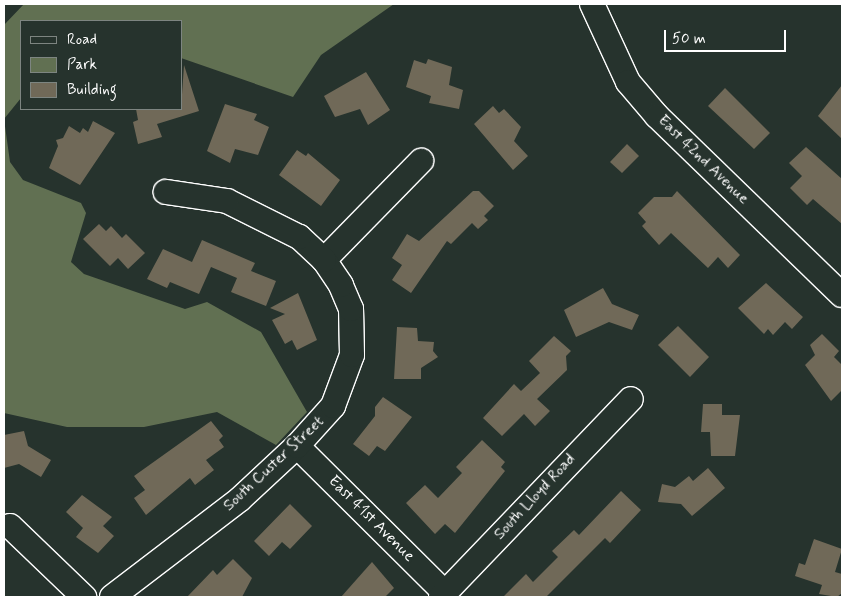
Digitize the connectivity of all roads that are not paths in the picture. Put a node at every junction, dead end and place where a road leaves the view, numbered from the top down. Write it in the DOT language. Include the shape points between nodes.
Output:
graph roads {
  1 [pos="592,4"];
  2 [pos="421,160"];
  3 [pos="166,192"];
  4 [pos="324,260"];
  5 [pos="842,295"];
  6 [pos="630,399"];
  7 [pos="297,446"];
  8 [pos="10,526"];
  9 [pos="443,595"];
  10 [pos="84,597"];
  11 [pos="112,597"];
  1 -- 5 [label="street, East 42nd Avenue" via="628,82 657,116"];
  2 -- 4 [label="street"];
  3 -- 4 [label="street, South Custer Street" via="248,208 299,237"];
  4 -- 7 [label="street, South Custer Street" via="351,309 352,355 333,406"];
  6 -- 9 [label="street, South Lloyd Road"];
  7 -- 9 [label="street, East 41st Avenue"];
  7 -- 11 [label="street, South Custer Street" via="240,499"];
  8 -- 10 [label="street"];
}
